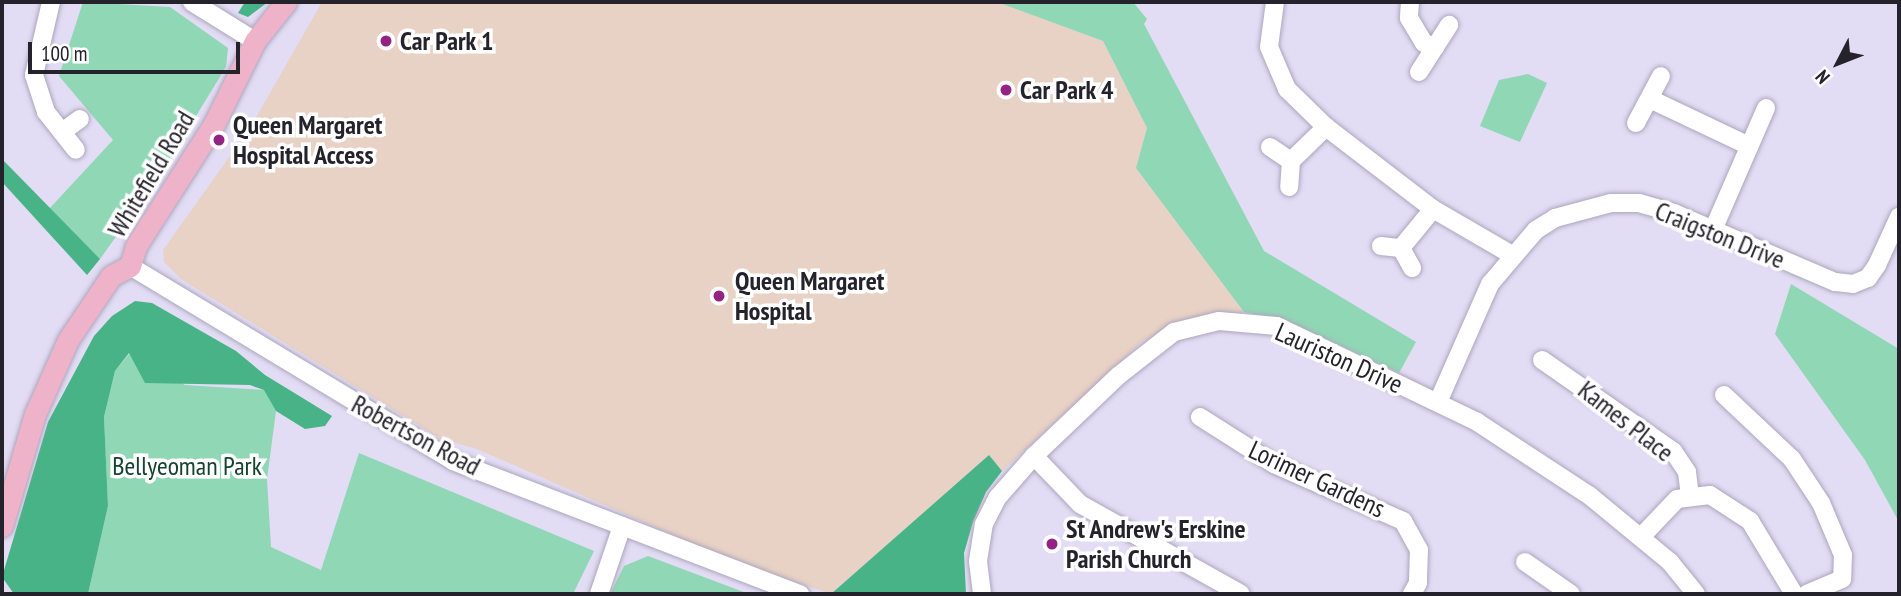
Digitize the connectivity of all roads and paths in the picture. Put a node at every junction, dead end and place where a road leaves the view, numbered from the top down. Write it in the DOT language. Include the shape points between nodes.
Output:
graph roads {
  1 [pos="51,2"];
  2 [pos="192,2"];
  3 [pos="286,2"];
  4 [pos="1275,2"];
  5 [pos="1410,2"];
  6 [pos="1449,25"];
  7 [pos="255,41"];
  8 [pos="1435,47"];
  9 [pos="1419,72"];
  10 [pos="1661,76"];
  11 [pos="1650,99"];
  12 [pos="1766,108"];
  13 [pos="80,119"];
  14 [pos="1636,123"];
  15 [pos="1326,127"];
  16 [pos="62,132"];
  17 [pos="1749,146"];
  18 [pos="1270,148"];
  19 [pos="76,150"];
  20 [pos="1291,161"];
  21 [pos="1289,187"];
  22 [pos="1433,209"];
  23 [pos="1899,217"];
  24 [pos="1713,230"];
  25 [pos="1381,246"];
  26 [pos="1401,248"];
  27 [pos="1512,255"];
  28 [pos="130,266"];
  29 [pos="1412,268"];
  30 [pos="1542,360"];
  31 [pos="1724,395"];
  32 [pos="1438,402"];
  33 [pos="1200,417"];
  34 [pos="1034,456"];
  35 [pos="1690,496"];
  36 [pos="2,526"];
  37 [pos="622,526"];
  38 [pos="1641,537"];
  39 [pos="1525,562"];
  40 [pos="599,594"];
  41 [pos="800,594"];
  42 [pos="982,594"];
  43 [pos="1241,594"];
  44 [pos="1412,594"];
  45 [pos="1571,594"];
  46 [pos="1696,594"];
  47 [pos="1794,594"];
  48 [pos="1807,594"];
  1 -- 16 [label="street" via="34,75 46,112"];
  2 -- 7 [label="street"];
  3 -- 7 [label="main road, Whitefield Road"];
  4 -- 15 [label="street" via="1269,47 1278,72 1287,89"];
  5 -- 8 [label="street" via="1409,18 1424,43"];
  6 -- 8 [label="street"];
  7 -- 28 [label="main road, Whitefield Road" via="214,124 136,246"];
  8 -- 9 [label="street"];
  10 -- 11 [label="street"];
  11 -- 14 [label="street"];
  11 -- 17 [label="street"];
  12 -- 17 [label="street"];
  13 -- 16 [label="street"];
  15 -- 20 [label="street"];
  15 -- 22 [label="street"];
  16 -- 19 [label="street"];
  17 -- 24 [label="street"];
  18 -- 20 [label="street"];
  20 -- 21 [label="street"];
  22 -- 26 [label="street"];
  22 -- 27 [label="street"];
  23 -- 24 [label="street, Craigston Drive" via="1877,265 1868,278 1853,284 1835,282"];
  24 -- 27 [label="street, Craigston Drive" via="1639,203 1611,203 1555,218 1535,230"];
  25 -- 26 [label="street"];
  26 -- 29 [label="street"];
  27 -- 32 [label="street, Craigston Drive" via="1490,284"];
  28 -- 36 [label="main road, Whitefield Road" via="111,276 94,297 59,359 25,442"];
  28 -- 37 [label="street, Robertson Road" via="453,461"];
  30 -- 35 [label="street, Kames Place" via="1673,451 1687,472"];
  31 -- 48 [label="street" via="1792,459 1821,503 1843,555 1842,579"];
  32 -- 34 [label="street, Lauriston Drive" via="1277,326 1219,321 1174,332 1118,376"];
  32 -- 38 [label="street, Lauriston Drive" via="1551,467"];
  33 -- 44 [label="street, Lorimer Gardens" via="1274,464 1403,521 1419,550 1419,583"];
  34 -- 42 [label="street, Lauriston Drive" via="999,497 984,524 978,561"];
  34 -- 43 [label="street" via="1080,504"];
  35 -- 38 [label="street" via="1665,507"];
  35 -- 47 [label="street" via="1710,495 1750,521"];
  37 -- 40 [label="street"];
  37 -- 41 [label="street, Robertson Road"];
  38 -- 46 [label="street, Lauriston Drive"];
  39 -- 45 [label="street"];
}
